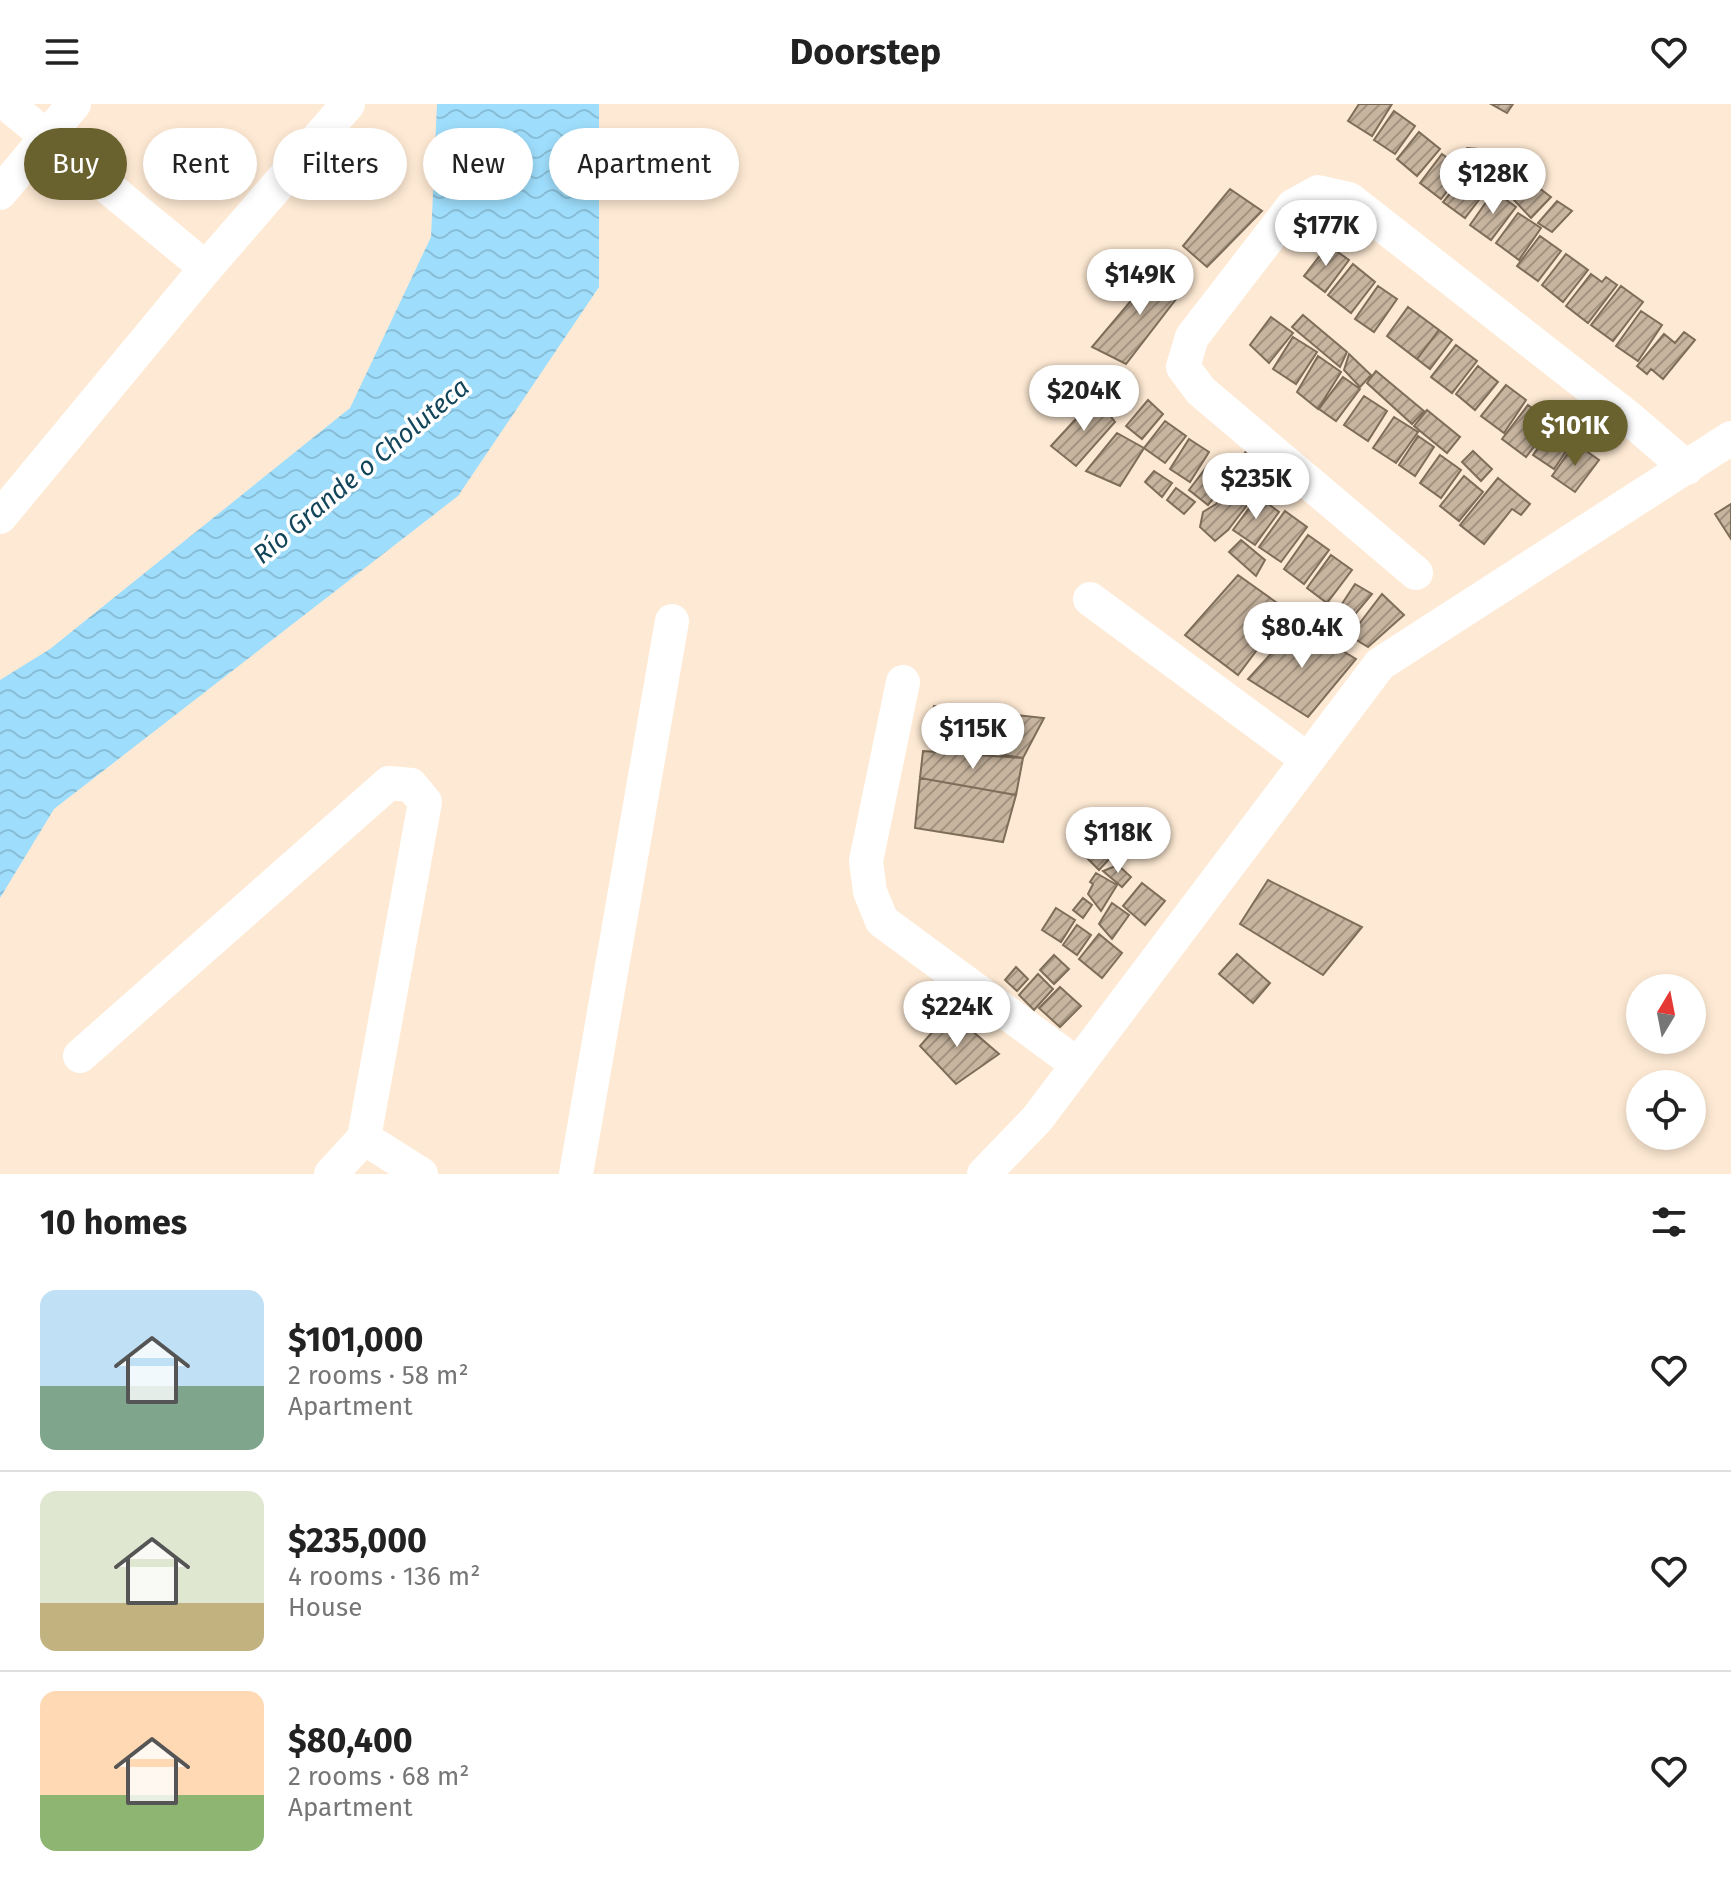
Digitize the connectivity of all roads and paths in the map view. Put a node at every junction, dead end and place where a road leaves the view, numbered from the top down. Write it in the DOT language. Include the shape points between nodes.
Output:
graph roads {
  1 [pos="7,104"];
  2 [pos="74,104"];
  3 [pos="348,104"];
  4 [pos="36,128"];
  5 [pos="54,128"];
  6 [pos="24,164"];
  7 [pos="0,193"];
  8 [pos="123,200"];
  9 [pos="206,268"];
  10 [pos="1731,438"];
  11 [pos="1687,468"];
  12 [pos="0,517"];
  13 [pos="1416,573"];
  14 [pos="1090,599"];
  15 [pos="672,621"];
  16 [pos="903,682"];
  17 [pos="1308,760"];
  18 [pos="80,1056"];
  19 [pos="1078,1065"];
  20 [pos="364,1138"];
  21 [pos="331,1174"];
  22 [pos="421,1174"];
  23 [pos="576,1174"];
  24 [pos="984,1174"];
  1 -- 4 [label="street"];
  2 -- 5 [label="street"];
  3 -- 9 [label="street"];
  6 -- 7 [label="street"];
  8 -- 9 [label="street"];
  9 -- 12 [label="street"];
  10 -- 11 [label="street"];
  11 -- 13 [label="street" via="1349,199 1318,192 1293,206 1192,337 1183,367 1201,391"];
  11 -- 17 [label="street" via="1380,664"];
  14 -- 17 [label="street"];
  15 -- 23 [label="street"];
  16 -- 19 [label="street" via="866,861 870,892 882,921"];
  17 -- 19 [label="street"];
  18 -- 20 [label="street" via="389,783 411,785 425,802"];
  19 -- 24 [label="street" via="1037,1119"];
  20 -- 21 [label="street"];
  20 -- 22 [label="street"];
}
